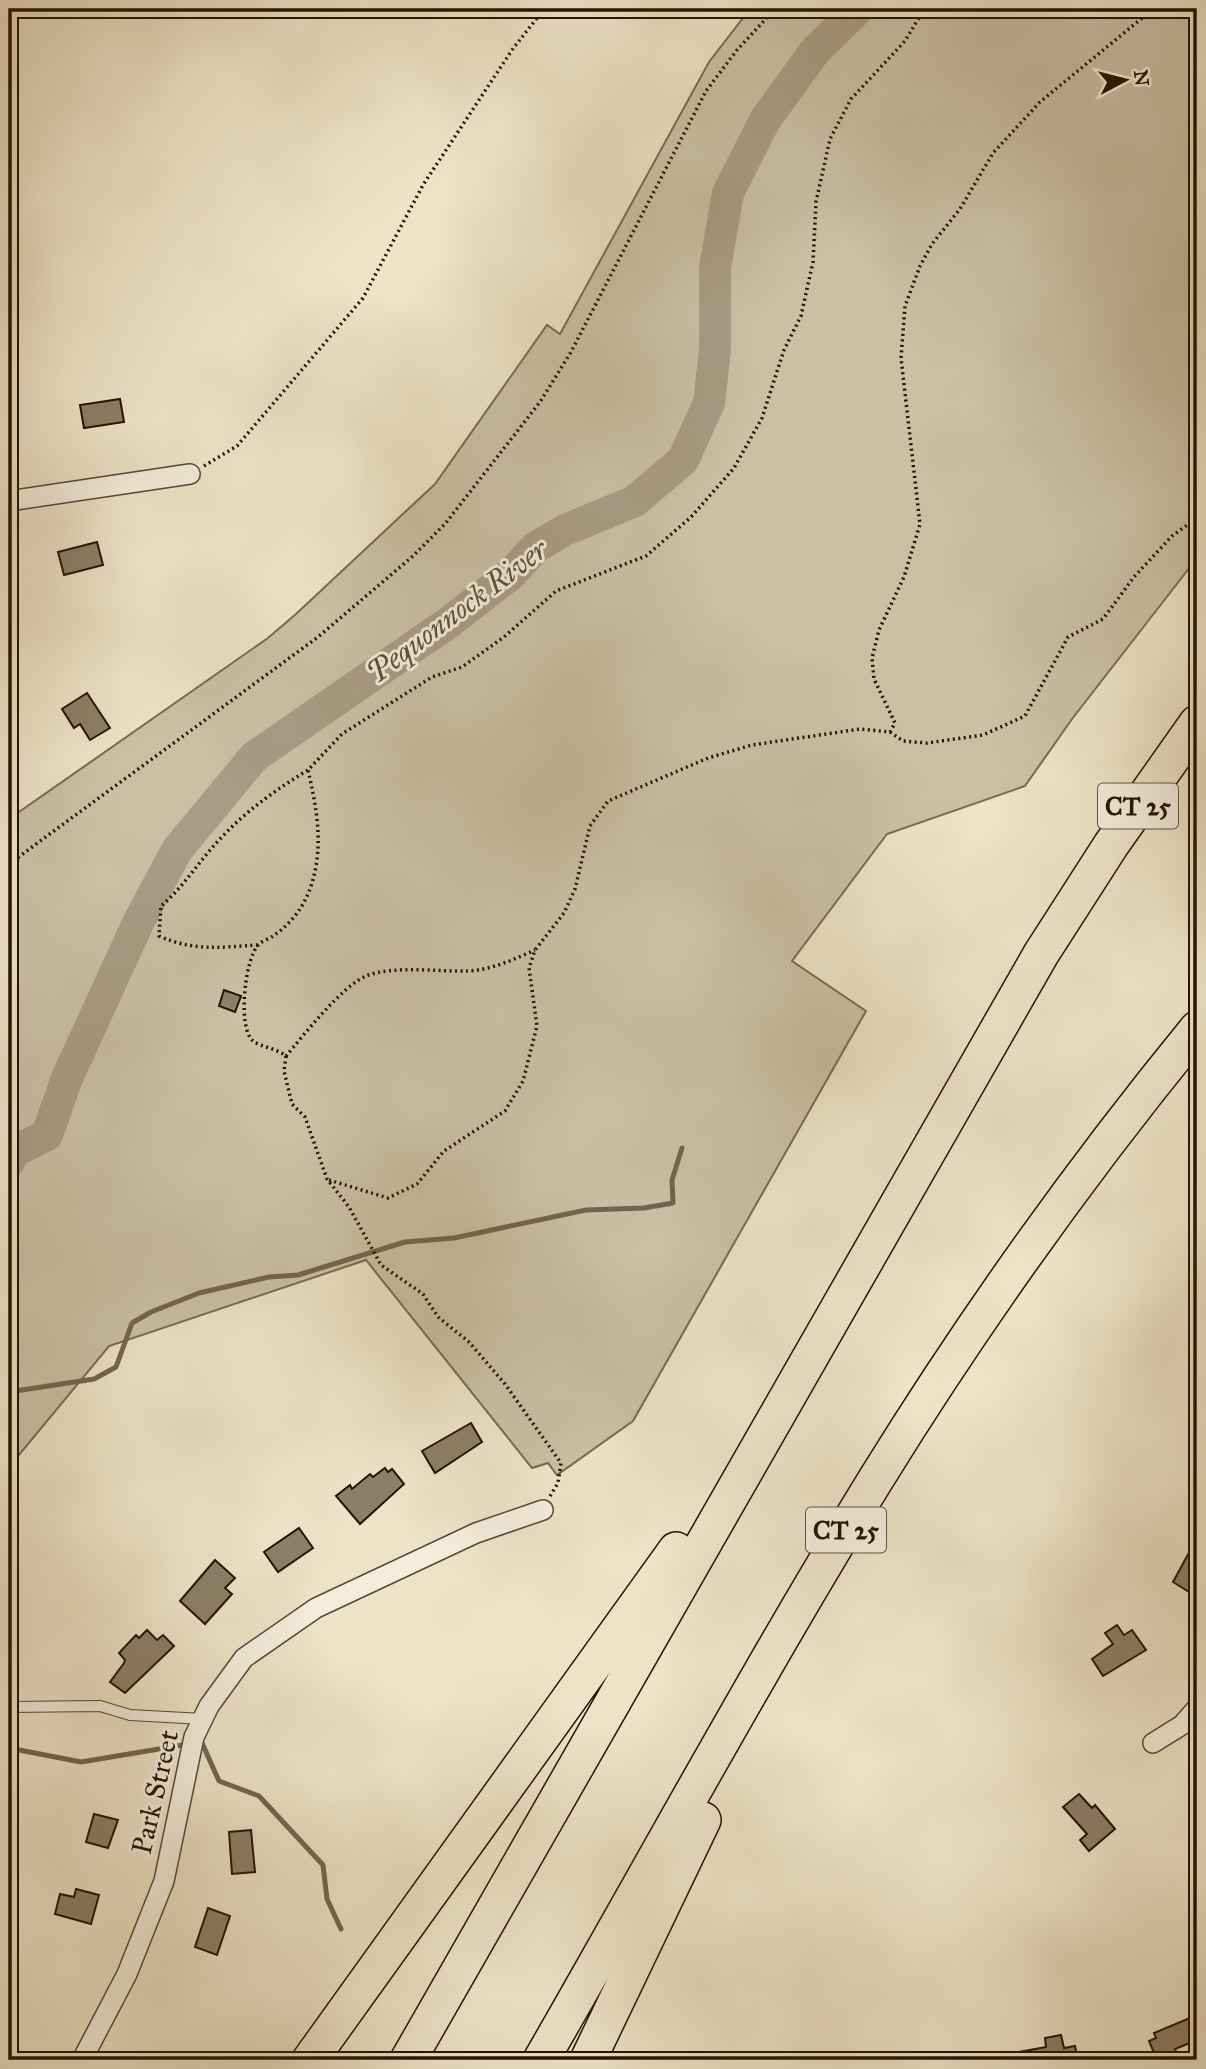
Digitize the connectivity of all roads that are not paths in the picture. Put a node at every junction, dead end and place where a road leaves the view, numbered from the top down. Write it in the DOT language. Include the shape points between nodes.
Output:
graph roads {
  1 [pos="190,474"];
  2 [pos="9,501"];
  3 [pos="1197,723"];
  4 [pos="1197,1029"];
  5 [pos="850,1287"];
  6 [pos="543,1510"];
  7 [pos="843,1535"];
  8 [pos="9,1707"];
  9 [pos="1197,1708"];
  10 [pos="195,1736"];
  11 [pos="1153,1743"];
  12 [pos="82,2060"];
  13 [pos="310,2060"];
  14 [pos="408,2060"];
  15 [pos="541,2060"];
  16 [pos="588,2060"];
  1 -- 2 [label="street"];
  3 -- 5 [label="highway, CT 25" via="1041,954"];
  4 -- 7 [label="highway, CT 25" via="1013,1273 917,1414"];
  5 -- 13 [label="highway" via="645,1595"];
  5 -- 14 [label="highway, CT 25"];
  6 -- 10 [label="street, Park Street" via="476,1534 316,1608 244,1658"];
  7 -- 15 [label="highway, CT 25"];
  7 -- 16 [label="highway"];
  8 -- 10 [label="lane" via="100,1706"];
  9 -- 11 [label="street" via="1182,1725"];
  10 -- 12 [label="street, Park Street" via="164,1881 127,1974"];
}
